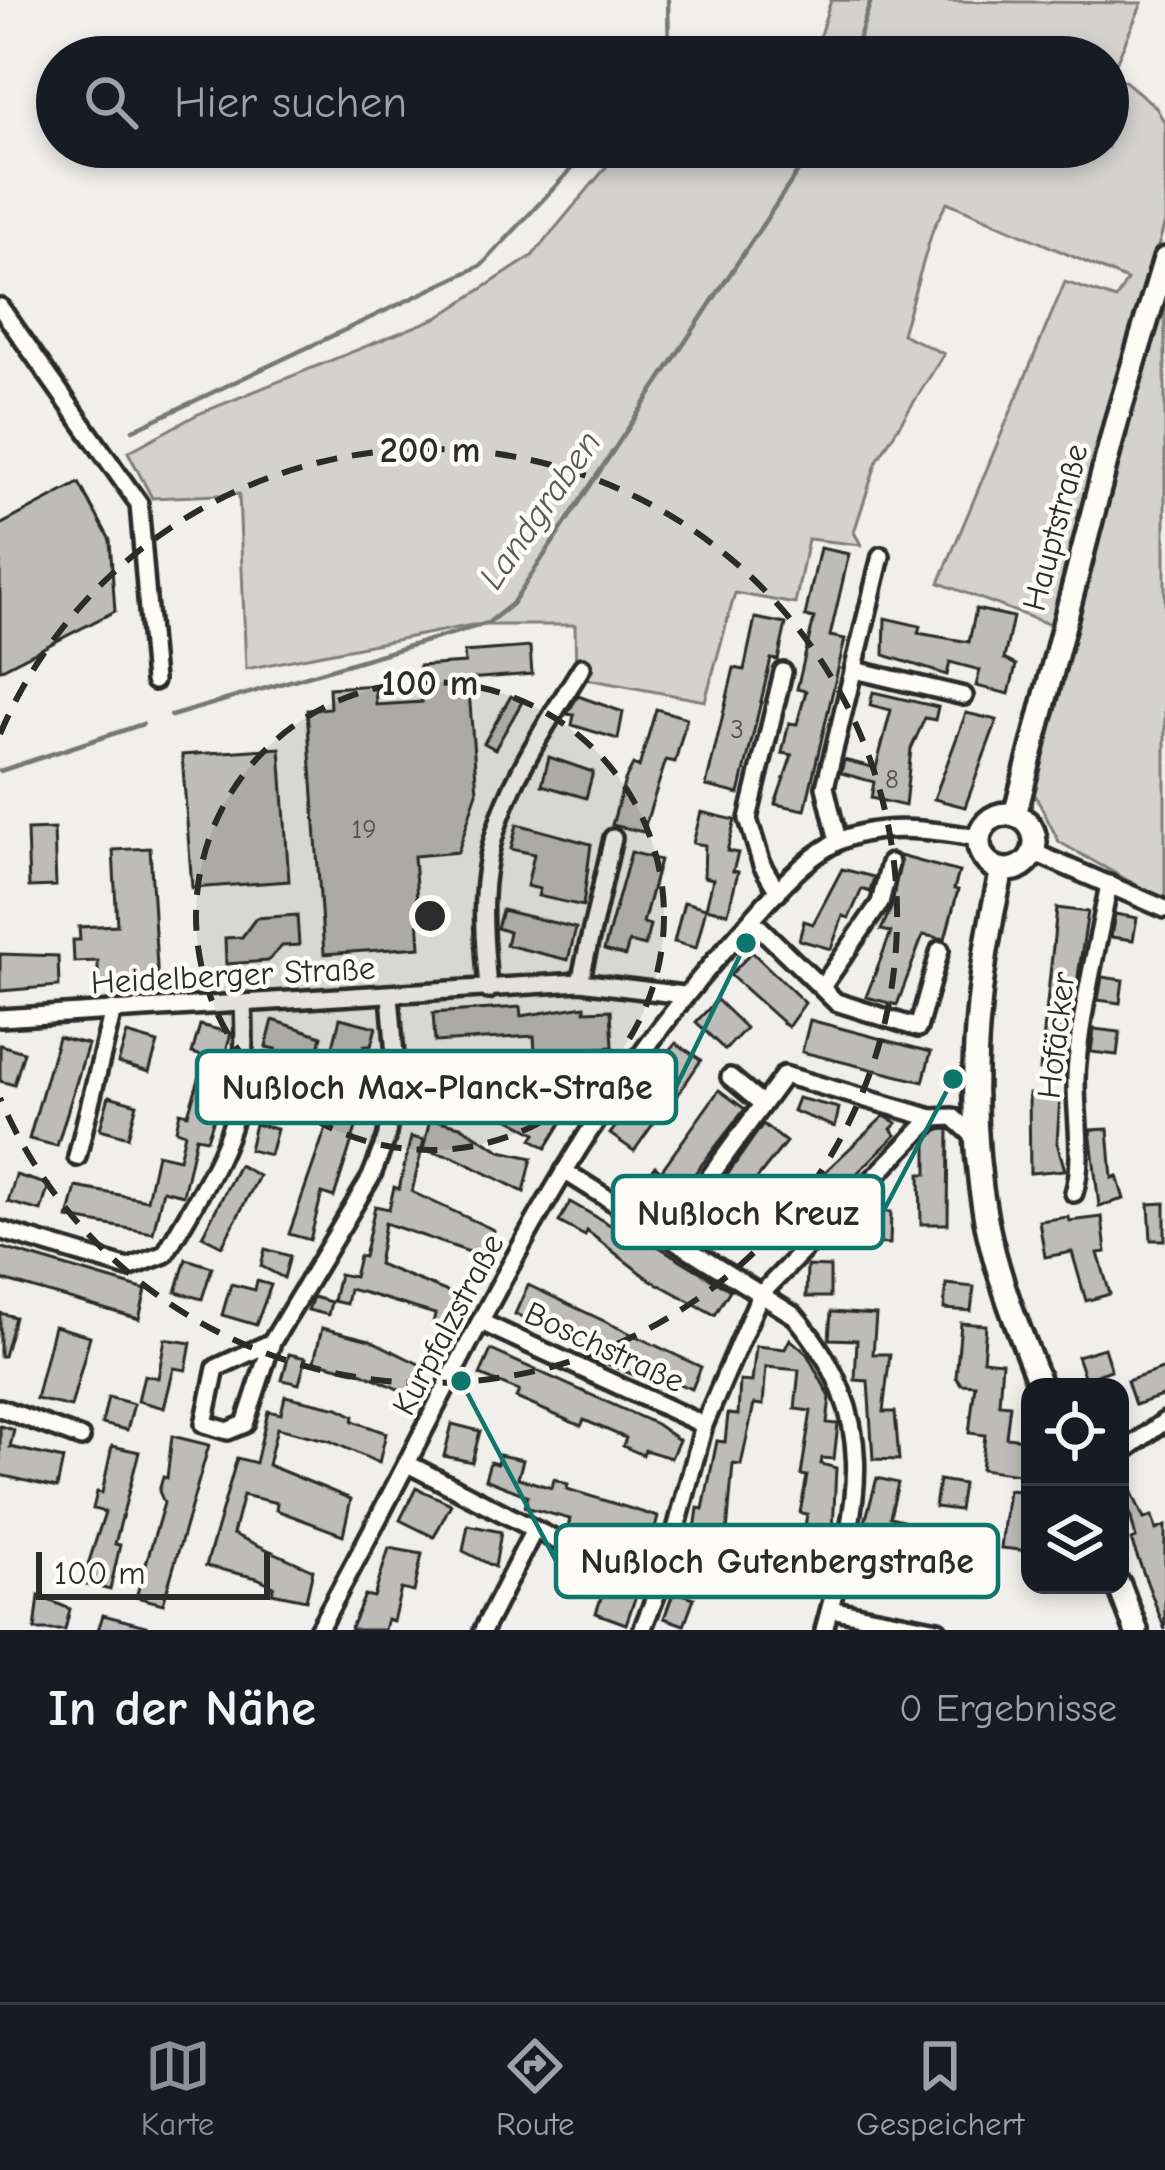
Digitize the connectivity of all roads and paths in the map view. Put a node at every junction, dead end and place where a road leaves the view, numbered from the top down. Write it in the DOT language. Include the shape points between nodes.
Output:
graph roads {
  1 [pos="1165,259"];
  2 [pos="0,308"];
  3 [pos="881,556"];
  4 [pos="582,667"];
  5 [pos="854,670"];
  6 [pos="783,672"];
  7 [pos="154,681"];
  8 [pos="964,695"];
  9 [pos="1015,815"];
  10 [pos="613,838"];
  11 [pos="979,838"];
  12 [pos="838,841"];
  13 [pos="1034,852"];
  14 [pos="890,863"];
  15 [pos="1002,870"];
  16 [pos="1109,884"];
  17 [pos="778,892"];
  18 [pos="1165,908"];
  19 [pos="752,920"];
  20 [pos="940,950"];
  21 [pos="580,982"];
  22 [pos="822,987"];
  23 [pos="488,990"];
  24 [pos="390,995"];
  25 [pos="683,995"];
  26 [pos="243,1004"];
  27 [pos="113,1010"];
  28 [pos="0,1018"];
  29 [pos="730,1077"];
  30 [pos="761,1103"];
  31 [pos="932,1118"];
  32 [pos="979,1141"];
  33 [pos="77,1157"];
  34 [pos="564,1172"];
  35 [pos="1074,1193"];
  36 [pos="0,1230"];
  37 [pos="668,1234"];
  38 [pos="760,1295"];
  39 [pos="482,1322"];
  40 [pos="272,1342"];
  41 [pos="1038,1378"];
  42 [pos="0,1408"];
  43 [pos="1165,1421"];
  44 [pos="704,1425"];
  45 [pos="81,1438"];
  46 [pos="1129,1447"];
  47 [pos="408,1464"];
  48 [pos="533,1532"];
  49 [pos="663,1578"];
  50 [pos="1122,1594"];
  51 [pos="830,1609"];
  52 [pos="318,1630"];
  53 [pos="483,1630"];
  54 [pos="642,1630"];
  55 [pos="824,1630"];
  56 [pos="938,1630"];
  57 [pos="1136,1630"];
  1 -- 9 [label="main road, Hauptstraße"];
  2 -- 7 [label="street" via="139,504"];
  3 -- 5 [label="street"];
  4 -- 23 [label="street" via="508,795 491,848 484,895"];
  5 -- 8 [label="street"];
  5 -- 12 [label="street" via="825,787"];
  6 -- 17 [label="street" via="748,819"];
  9 -- 11 [label="main road" via="989,820"];
  9 -- 13 [label="main road" via="1032,829"];
  10 -- 21 [label="street"];
  11 -- 12 [label="street" via="922,828"];
  11 -- 15 [label="main road" via="986,861"];
  12 -- 17 [label="street, Kurpfalzstraße"];
  13 -- 15 [label="main road" via="1021,867"];
  13 -- 16 [label="street"];
  14 -- 22 [label="street" via="880,903"];
  15 -- 32 [label="main road" via="976,1026"];
  16 -- 18 [label="street"];
  16 -- 35 [label="street, Hofäcker" via="1077,1058"];
  17 -- 19 [label="street, Kurpfalzstraße"];
  19 -- 22 [label="street"];
  19 -- 25 [label="street, Kurpfalzstraße"];
  20 -- 22 [label="street" via="918,1028 852,1010"];
  21 -- 23 [label="street, Heidelberger Straße"];
  21 -- 25 [label="street, Heidelberger Straße"];
  23 -- 24 [label="street, Heidelberger Straße"];
  24 -- 26 [label="street, Heidelberger Straße"];
  24 -- 40 [label="street" via="397,1081 386,1139"];
  25 -- 34 [label="street, Kurpfalzstraße"];
  26 -- 27 [label="street, Heidelberger Straße"];
  26 -- 36 [label="street" via="238,1115 165,1254 128,1268"];
  27 -- 28 [label="street, Heidelberger Straße"];
  27 -- 33 [label="street"];
  29 -- 30 [label="street"];
  30 -- 31 [label="street" via="784,1075"];
  30 -- 37 [label="street"];
  31 -- 32 [label="street" via="953,1117"];
  31 -- 38 [label="street"];
  32 -- 41 [label="main road" via="986,1220"];
  34 -- 37 [label="street"];
  34 -- 39 [label="street, Kurpfalzstraße"];
  37 -- 38 [label="street"];
  38 -- 44 [label="street"];
  38 -- 51 [label="street" via="795,1316 818,1343 857,1440 858,1498"];
  39 -- 44 [label="street, Boschstraße"];
  39 -- 47 [label="street, Kurpfalzstraße"];
  40 -- 40 [label="street" via="245,1424 229,1431 204,1424 216,1368"];
  42 -- 45 [label="street"];
  43 -- 46 [label="street"];
  44 -- 49 [label="street"];
  47 -- 48 [label="street"];
  47 -- 52 [label="street, Kurpfalzstraße"];
  48 -- 49 [label="street" via="602,1564"];
  48 -- 53 [label="street"];
  49 -- 54 [label="street"];
  50 -- 57 [label="main road"];
  51 -- 55 [label="street"];
  51 -- 56 [label="street"];
}
